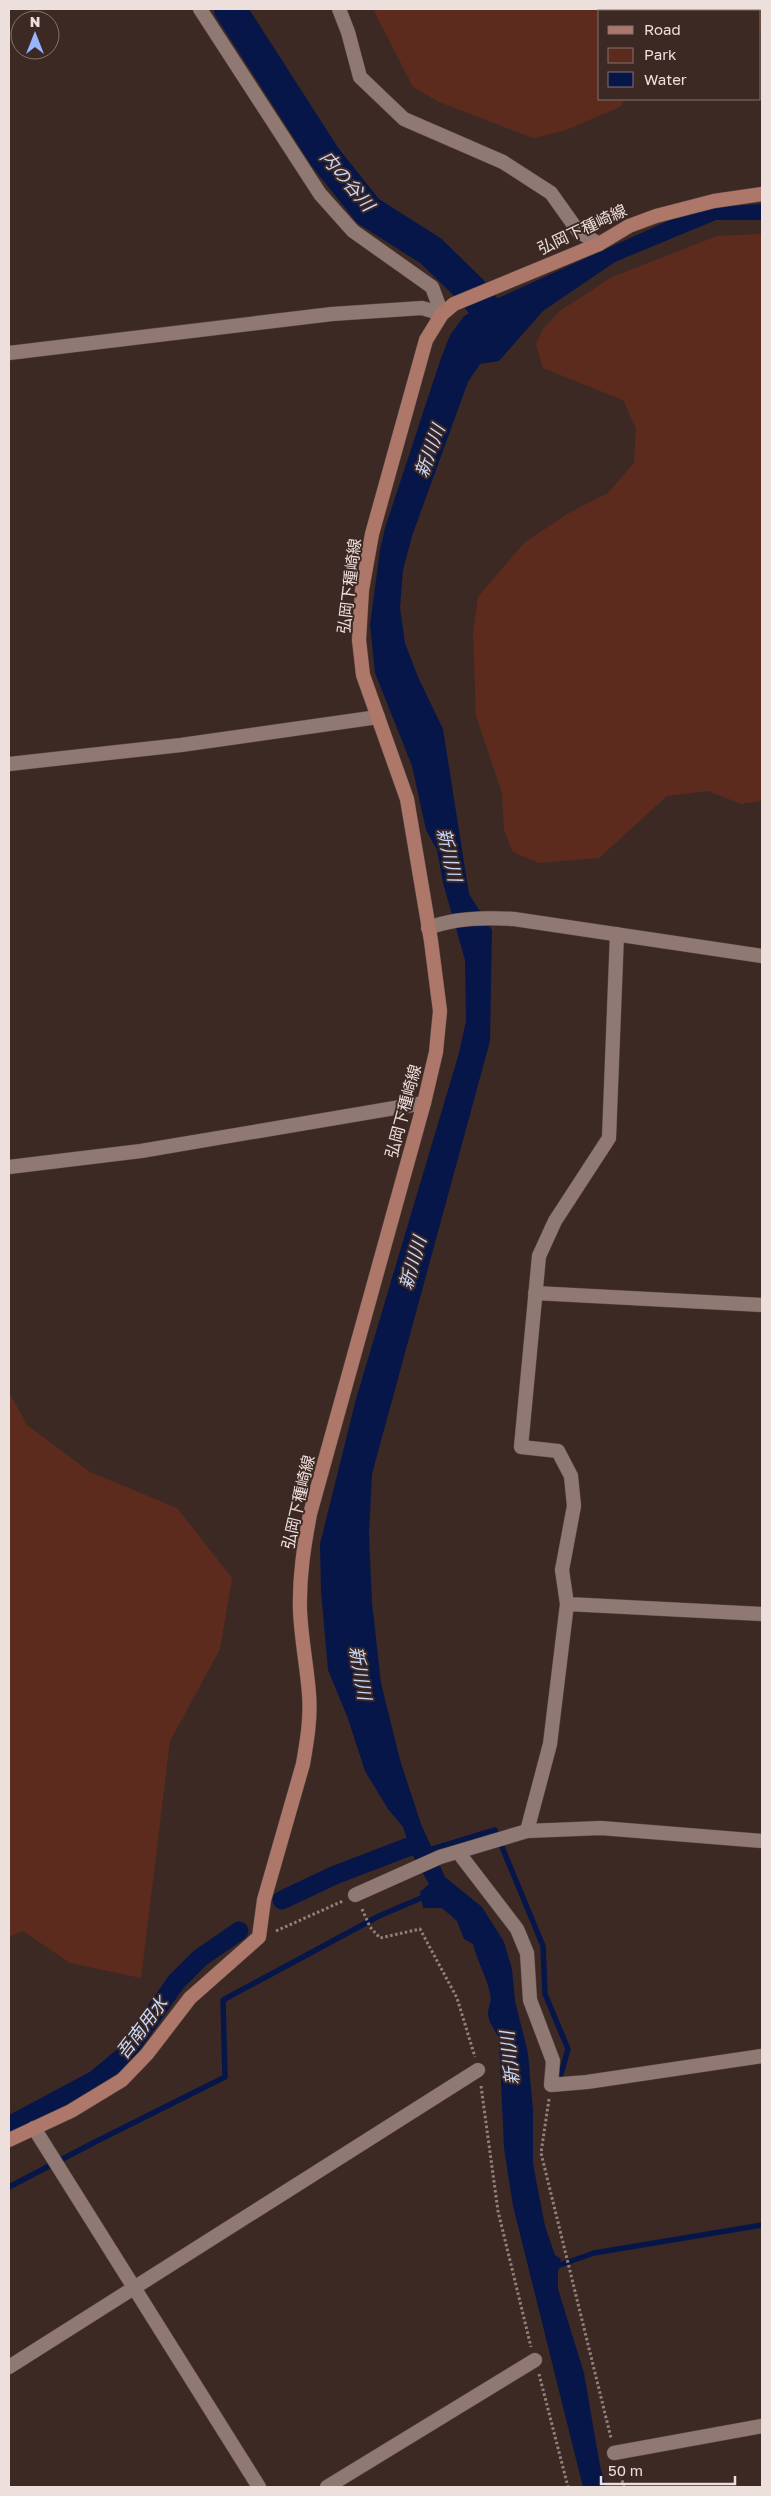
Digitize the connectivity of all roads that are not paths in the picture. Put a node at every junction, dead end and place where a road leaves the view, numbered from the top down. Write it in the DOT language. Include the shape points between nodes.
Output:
graph roads {
  1 [pos="200,9"];
  2 [pos="339,9"];
  3 [pos="762,194"];
  4 [pos="599,244"];
  5 [pos="442,314"];
  6 [pos="9,353"];
  7 [pos="378,717"];
  8 [pos="9,764"];
  9 [pos="434,926"];
  10 [pos="617,934"];
  11 [pos="762,956"];
  12 [pos="424,1103"];
  13 [pos="9,1167"];
  14 [pos="535,1292"];
  15 [pos="762,1304"];
  16 [pos="567,1604"];
  17 [pos="762,1614"];
  18 [pos="527,1831"];
  19 [pos="762,1841"];
  20 [pos="458,1852"];
  21 [pos="356,1895"];
  22 [pos="762,2056"];
  23 [pos="478,2070"];
  24 [pos="34,2128"];
  25 [pos="9,2140"];
  26 [pos="134,2287"];
  27 [pos="535,2360"];
  28 [pos="9,2367"];
  29 [pos="762,2426"];
  30 [pos="614,2453"];
  31 [pos="258,2487"];
  32 [pos="327,2487"];
  1 -- 5 [label="street" via="320,194 354,230 432,287"];
  2 -- 4 [label="street" via="360,77 404,119 503,162 551,193 578,230"];
  3 -- 4 [label="main road, 弘岡下種崎線" via="682,207 629,226"];
  4 -- 5 [label="main road, 弘岡下種崎線" via="493,286 454,304"];
  5 -- 6 [label="street" via="422,308 332,314"];
  5 -- 7 [label="main road, 弘岡下種崎線" via="426,340 418,363 372,534 362,590 359,640 363,675"];
  7 -- 8 [label="street" via="181,745"];
  7 -- 9 [label="main road, 弘岡下種崎線" via="407,799"];
  9 -- 10 [label="street" via="495,918"];
  9 -- 12 [label="main road, 弘岡下種崎線" via="440,1011 436,1052"];
  10 -- 11 [label="street"];
  10 -- 14 [label="street" via="609,1138 555,1221 539,1256"];
  12 -- 13 [label="street" via="141,1151"];
  12 -- 24 [label="main road, 弘岡下種崎線" via="310,1514 300,1572 300,1610 309,1697 307,1741 264,1900 259,1937 190,1998 134,2070 107,2090"];
  14 -- 15 [label="street"];
  14 -- 16 [label="street" via="521,1447 558,1451 571,1476 574,1506 562,1570"];
  16 -- 17 [label="street"];
  16 -- 18 [label="street" via="550,1744"];
  18 -- 19 [label="street" via="601,1828"];
  18 -- 20 [label="street"];
  20 -- 21 [label="street" via="408,1870"];
  20 -- 22 [label="street" via="517,1929 527,1952 530,2000 553,2061 551,2085"];
  23 -- 26 [label="street"];
  24 -- 25 [label="main road"];
  24 -- 26 [label="street"];
  26 -- 28 [label="street"];
  26 -- 31 [label="street"];
  27 -- 32 [label="street"];
  29 -- 30 [label="street"];
}
